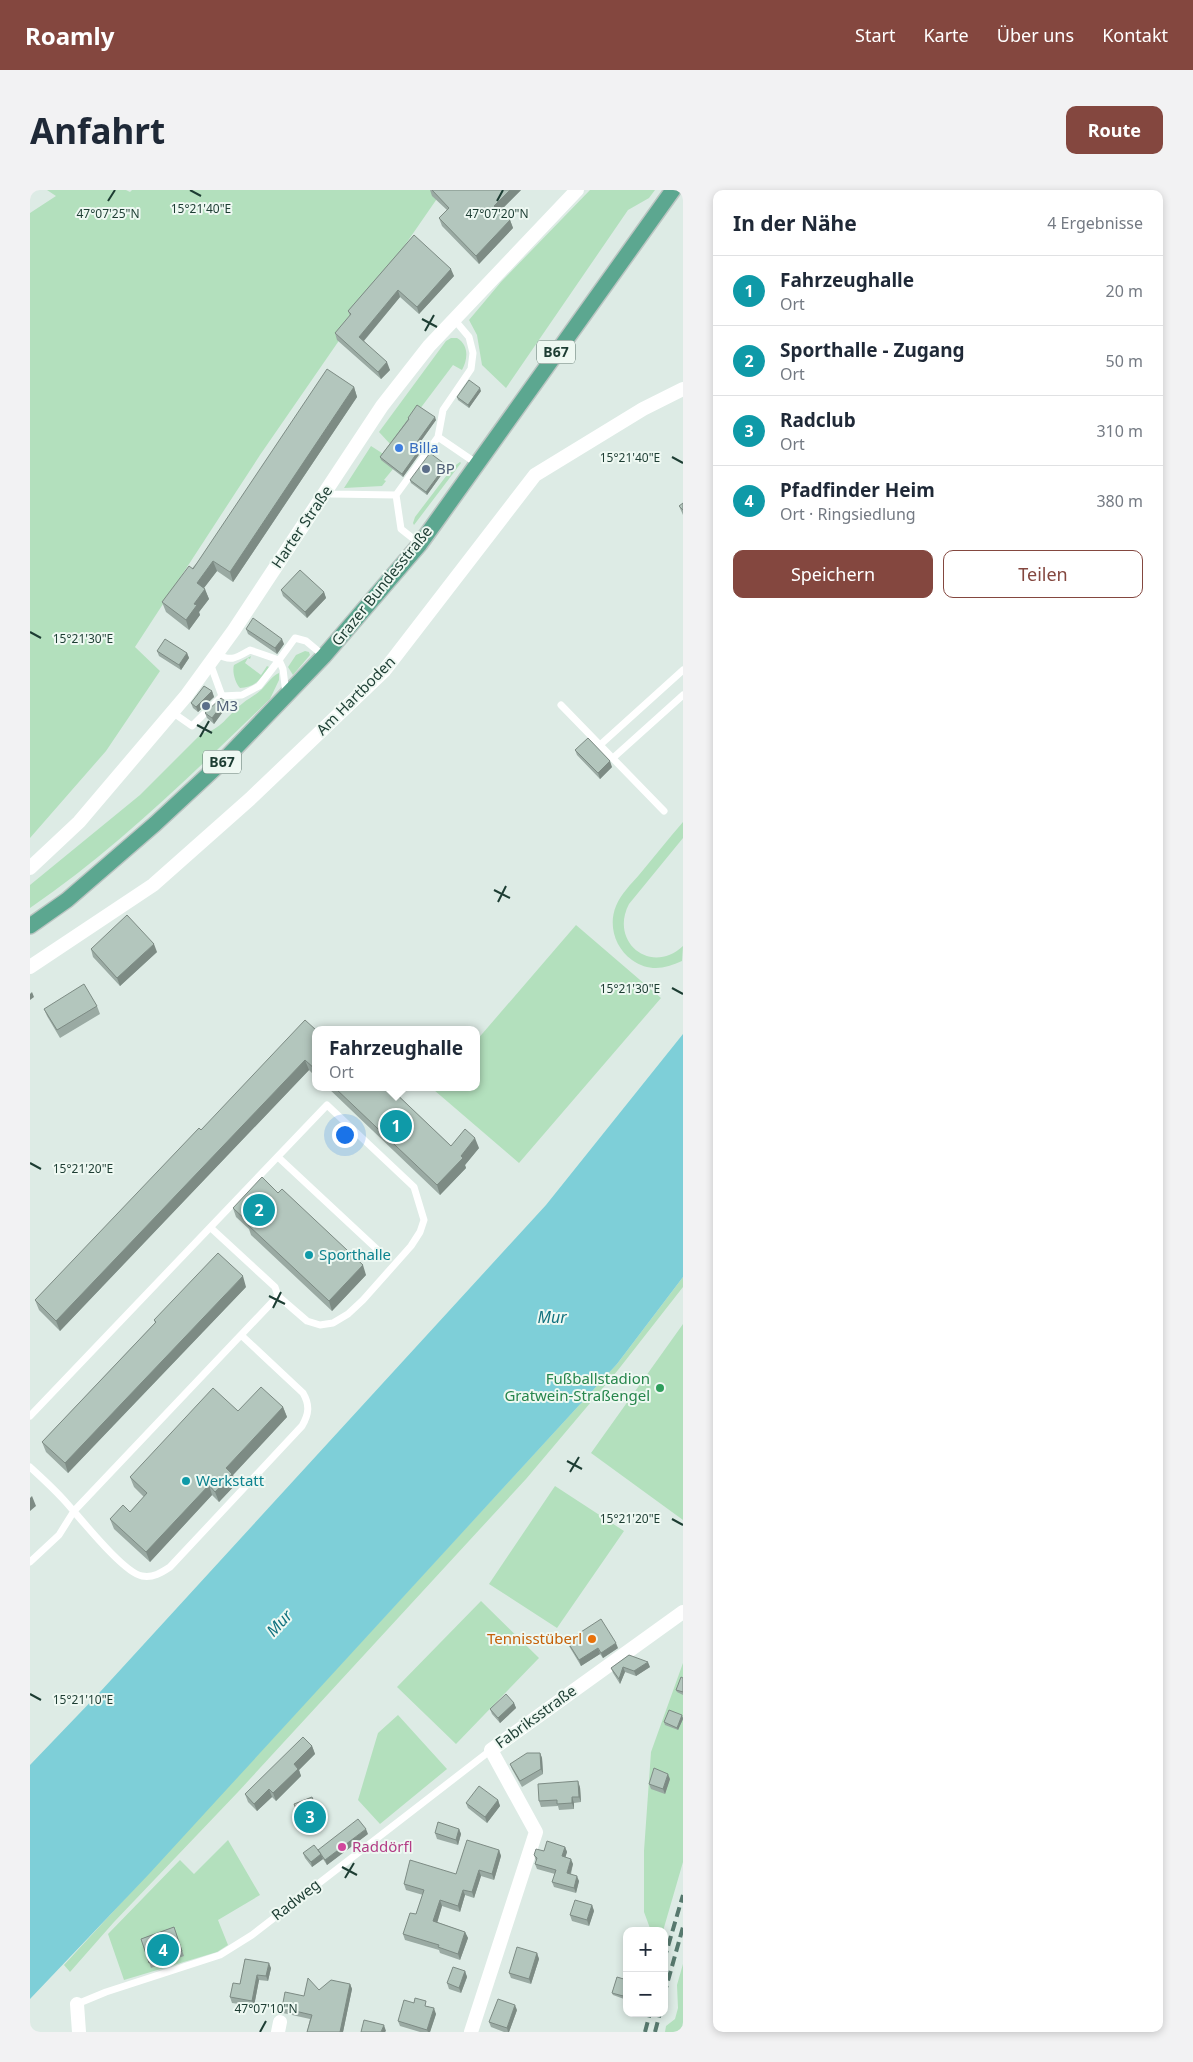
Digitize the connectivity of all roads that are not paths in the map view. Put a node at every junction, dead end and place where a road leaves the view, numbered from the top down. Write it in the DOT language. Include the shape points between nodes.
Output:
graph roads {
  1 [pos="577,190"];
  2 [pos="673,190"];
  3 [pos="453,318"];
  4 [pos="683,389"];
  5 [pos="438,437"];
  6 [pos="476,463"];
  7 [pos="326,491"];
  8 [pos="396,495"];
  9 [pos="420,544"];
  10 [pos="324,656"];
  11 [pos="213,659"];
  12 [pos="279,660"];
  13 [pos="683,670"];
  14 [pos="683,695"];
  15 [pos="222,696"];
  16 [pos="286,697"];
  17 [pos="561,705"];
  18 [pos="172,712"];
  19 [pos="600,745"];
  20 [pos="613,758"];
  21 [pos="664,811"];
  22 [pos="30,868"];
  23 [pos="30,926"];
  24 [pos="30,967"];
  25 [pos="278,1157"];
  26 [pos="211,1228"];
  27 [pos="381,1254"];
  28 [pos="278,1296"];
  29 [pos="241,1335"];
  30 [pos="30,1416"];
  31 [pos="30,1467"];
  32 [pos="74,1511"];
  33 [pos="30,1562"];
  34 [pos="683,1612"];
  35 [pos="491,1750"];
  36 [pos="77,2004"];
  37 [pos="80,2032"];
  38 [pos="471,2032"];
  1 -- 3 [label="street, Harter Straße"];
  2 -- 6 [label="main road, Grazer Bundesstraße / B67"];
  3 -- 5 [label="lane" via="469,337 473,360 471,369 443,410"];
  3 -- 7 [label="street, Harter Straße" via="397,386"];
  4 -- 24 [label="street, Am Hartboden" via="643,408 535,476 384,671 250,799 153,885"];
  5 -- 6 [label="lane"];
  5 -- 8 [label="lane"];
  6 -- 9 [label="main road, Grazer Bundesstraße / B67"];
  7 -- 8 [label="lane" via="332,494"];
  7 -- 11 [label="street, Harter Straße"];
  8 -- 9 [label="lane" via="400,529"];
  9 -- 10 [label="main road, Grazer Bundesstraße / B67"];
  10 -- 12 [label="lane" via="306,641 295,638"];
  10 -- 16 [label="main road, Grazer Bundesstraße / B67"];
  11 -- 12 [label="lane" via="234,659 250,650"];
  11 -- 15 [label="lane"];
  11 -- 18 [label="street, Harter Straße"];
  12 -- 15 [label="lane" via="259,686 242,695"];
  12 -- 16 [label="lane"];
  13 -- 19 [label="lane"];
  14 -- 20 [label="lane"];
  15 -- 18 [label="lane" via="192,726"];
  16 -- 23 [label="main road, Grazer Bundesstraße / B67" via="225,760 155,824 67,900"];
  17 -- 19 [label="lane"];
  18 -- 22 [label="street, Harter Straße" via="79,822"];
  19 -- 20 [label="lane"];
  20 -- 21 [label="lane"];
  25 -- 26 [label="lane"];
  25 -- 27 [label="lane"];
  25 -- 28 [label="lane" via="327,1105 414,1187 424,1220 412,1246 364,1300 333,1323 320,1325 307,1321"];
  26 -- 28 [label="lane" via="275,1286"];
  26 -- 30 [label="lane"];
  28 -- 29 [label="lane"];
  29 -- 32 [label="lane"];
  29 -- 32 [label="lane" via="303,1393 308,1401 307,1417 170,1567 151,1577 131,1572"];
  31 -- 32 [label="lane"];
  32 -- 33 [label="lane" via="59,1535"];
  34 -- 35 [label="street, Fabriksstraße"];
  35 -- 36 [label="lane, Radweg" via="252,1935 220,1955"];
  35 -- 38 [label="street, Fabriksstraße" via="536,1832"];
  36 -- 37 [label="street"];
}
